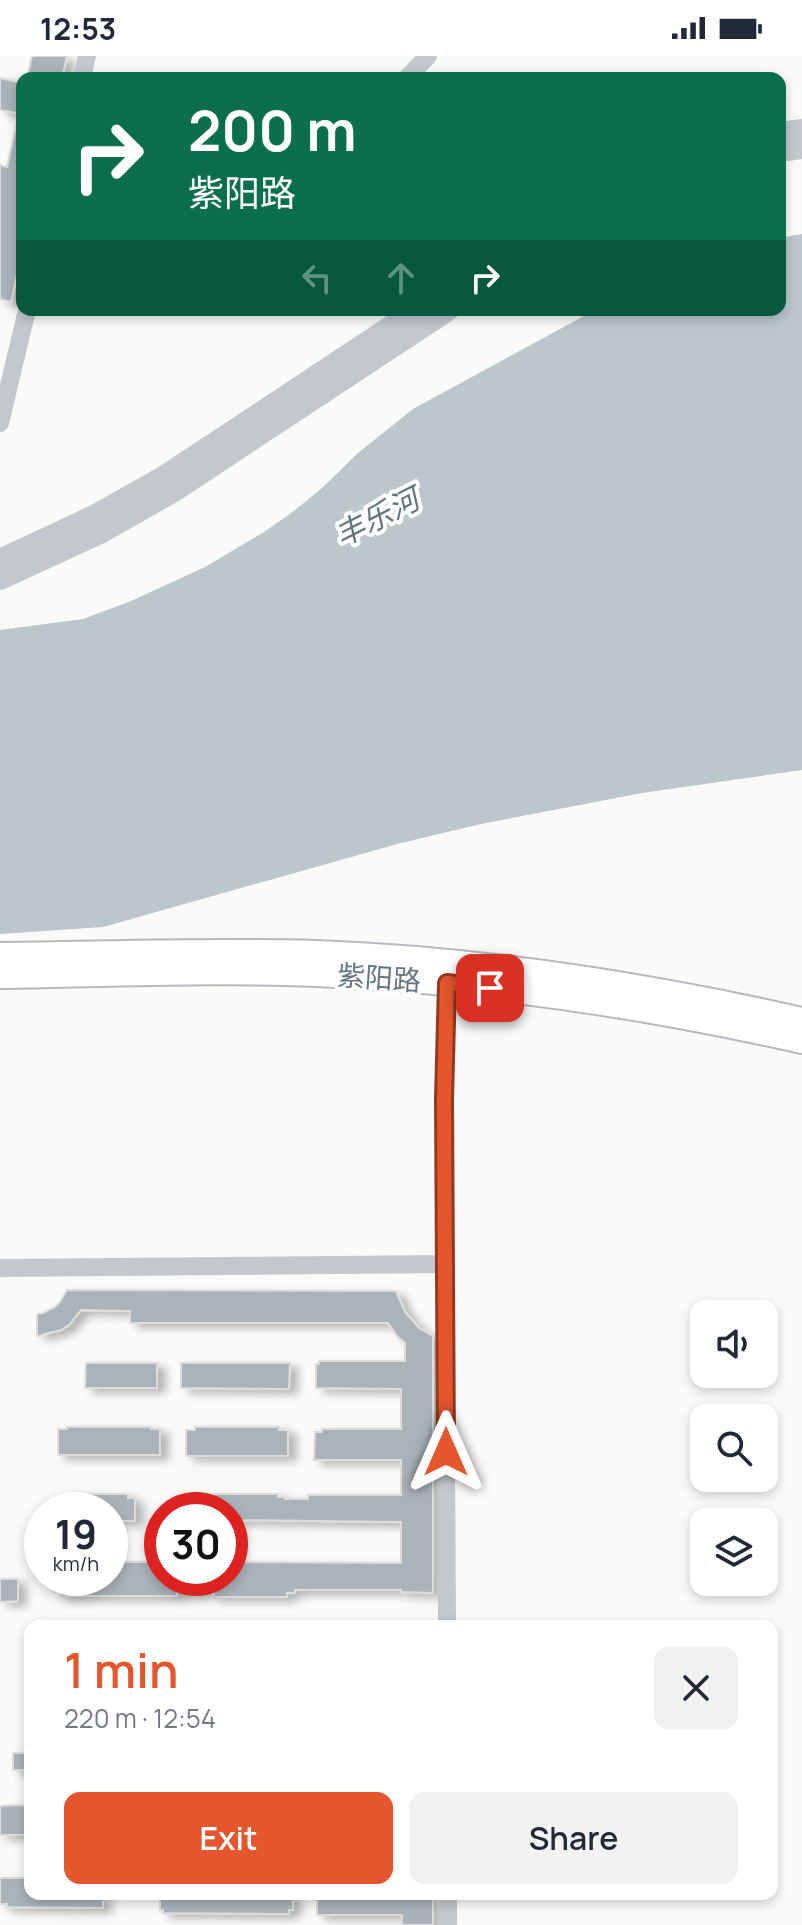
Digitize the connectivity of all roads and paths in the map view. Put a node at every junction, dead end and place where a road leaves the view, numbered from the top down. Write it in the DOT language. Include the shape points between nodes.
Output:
graph roads {
  1 [pos="428,56"];
  2 [pos="413,72"];
  3 [pos="26,316"];
  4 [pos="407,316"];
  5 [pos="439,316"];
  6 [pos="0,423"];
  7 [pos="0,560"];
  8 [pos="0,579"];
  9 [pos="0,955"];
  10 [pos="0,976"];
  11 [pos="447,983"];
  12 [pos="802,1020"];
  13 [pos="802,1041"];
  14 [pos="445,1264"];
  15 [pos="0,1268"];
  16 [pos="447,1620"];
  17 [pos="448,1900"];
  18 [pos="448,1925"];
  1 -- 2 [label="street"];
  3 -- 6 [label="street"];
  4 -- 7 [label="street" via="165,476 82,523"];
  5 -- 8 [label="street" via="174,491 102,532"];
  9 -- 12 [label="main road, 紫阳路" via="253,952 410,959 585,979"];
  10 -- 11 [label="main road, 紫阳路" via="253,972"];
  11 -- 13 [label="main road, 紫阳路" via="651,1010"];
  11 -- 14 [label="street"];
  14 -- 15 [label="street"];
  14 -- 16 [label="street"];
  17 -- 18 [label="street"];
}
